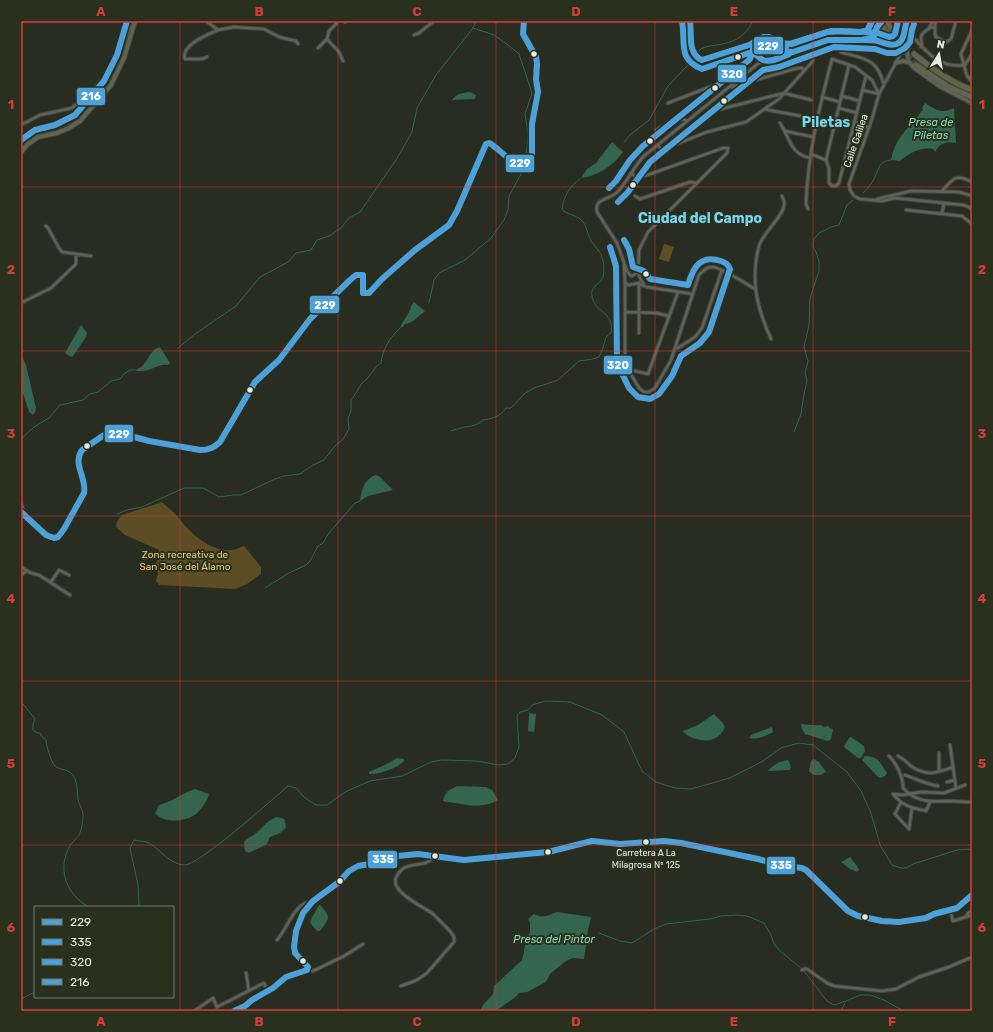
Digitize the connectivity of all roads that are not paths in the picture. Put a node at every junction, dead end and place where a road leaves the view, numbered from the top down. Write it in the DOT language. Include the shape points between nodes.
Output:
graph roads {
  1 [pos="135,21"];
  2 [pos="206,21"];
  3 [pos="337,21"];
  4 [pos="434,21"];
  5 [pos="524,21"];
  6 [pos="682,21"];
  7 [pos="874,21"];
  8 [pos="882,21"];
  9 [pos="886,21"];
  10 [pos="899,21"];
  11 [pos="907,21"];
  12 [pos="934,21"];
  13 [pos="956,21"];
  14 [pos="134,26"];
  15 [pos="878,27"];
  16 [pos="904,28"];
  17 [pos="935,28"];
  18 [pos="929,29"];
  19 [pos="218,30"];
  20 [pos="972,30"];
  21 [pos="971,34"];
  22 [pos="414,35"];
  23 [pos="896,36"];
  24 [pos="903,37"];
  25 [pos="327,39"];
  26 [pos="892,39"];
  27 [pos="915,39"];
  28 [pos="862,40"];
  29 [pos="881,42"];
  30 [pos="298,44"];
  31 [pos="898,44"];
  32 [pos="763,46"];
  33 [pos="892,46"];
  34 [pos="921,47"];
  35 [pos="318,48"];
  36 [pos="774,50"];
  37 [pos="900,50"];
  38 [pos="752,52"];
  39 [pos="793,52"];
  40 [pos="841,52"];
  41 [pos="907,52"];
  42 [pos="914,54"];
  43 [pos="972,54"];
  44 [pos="760,56"];
  45 [pos="207,57"];
  46 [pos="813,59"];
  47 [pos="768,60"];
  48 [pos="343,61"];
  49 [pos="896,63"];
  50 [pos="910,63"];
  51 [pos="850,65"];
  52 [pos="916,65"];
  53 [pos="964,65"];
  54 [pos="754,66"];
  55 [pos="804,71"];
  56 [pos="744,75"];
  57 [pos="866,75"];
  58 [pos="972,75"];
  59 [pos="969,79"];
  60 [pos="748,81"];
  61 [pos="735,82"];
  62 [pos="972,82"];
  63 [pos="884,85"];
  64 [pos="862,90"];
  65 [pos="972,90"];
  66 [pos="724,91"];
  67 [pos="784,93"];
  68 [pos="880,94"];
  69 [pos="842,96"];
  70 [pos="771,97"];
  71 [pos="822,97"];
  72 [pos="972,97"];
  73 [pos="811,100"];
  74 [pos="860,101"];
  75 [pos="776,102"];
  76 [pos="840,102"];
  77 [pos="668,103"];
  78 [pos="972,103"];
  79 [pos="839,108"];
  80 [pos="766,109"];
  81 [pos="857,113"];
  82 [pos="709,114"];
  83 [pos="817,119"];
  84 [pos="687,122"];
  85 [pos="854,122"];
  86 [pos="780,123"];
  87 [pos="21,124"];
  88 [pos="869,128"];
  89 [pos="656,130"];
  90 [pos="785,131"];
  91 [pos="813,137"];
  92 [pos="658,145"];
  93 [pos="21,152"];
  94 [pos="811,154"];
  95 [pos="810,158"];
  96 [pos="826,160"];
  97 [pos="630,173"];
  98 [pos="972,182"];
  99 [pos="697,183"];
  100 [pos="942,191"];
  101 [pos="635,196"];
  102 [pos="782,196"];
  103 [pos="972,196"];
  104 [pos="875,200"];
  105 [pos="944,204"];
  106 [pos="808,209"];
  107 [pos="906,210"];
  108 [pos="972,210"];
  109 [pos="942,214"];
  110 [pos="971,222"];
  111 [pos="46,226"];
  112 [pos="76,254"];
  113 [pos="91,256"];
  114 [pos="624,265"];
  115 [pos="638,267"];
  116 [pos="722,270"];
  117 [pos="631,276"];
  118 [pos="640,279"];
  119 [pos="625,281"];
  120 [pos="639,284"];
  121 [pos="647,287"];
  122 [pos="755,289"];
  123 [pos="678,292"];
  124 [pos="693,294"];
  125 [pos="21,303"];
  126 [pos="625,312"];
  127 [pos="638,312"];
  128 [pos="669,316"];
  129 [pos="638,334"];
  130 [pos="771,339"];
  131 [pos="675,348"];
  132 [pos="629,371"];
  133 [pos="21,504"];
  134 [pos="22,514"];
  135 [pos="21,567"];
  136 [pos="27,571"];
  137 [pos="21,575"];
  138 [pos="70,575"];
  139 [pos="51,582"];
  140 [pos="70,595"];
  141 [pos="950,745"];
  142 [pos="939,753"];
  143 [pos="889,756"];
  144 [pos="898,756"];
  145 [pos="953,767"];
  146 [pos="939,772"];
  147 [pos="905,776"];
  148 [pos="955,780"];
  149 [pos="947,782"];
  150 [pos="965,785"];
  151 [pos="938,786"];
  152 [pos="956,788"];
  153 [pos="911,794"];
  154 [pos="901,802"];
  155 [pos="930,802"];
  156 [pos="972,802"];
  157 [pos="912,808"];
  158 [pos="434,857"];
  159 [pos="972,895"];
  160 [pos="313,901"];
  161 [pos="950,910"];
  162 [pos="972,911"];
  163 [pos="972,915"];
  164 [pos="966,917"];
  165 [pos="277,940"];
  166 [pos="363,944"];
  167 [pos="972,957"];
  168 [pos="308,970"];
  169 [pos="802,970"];
  170 [pos="246,973"];
  171 [pos="401,986"];
  172 [pos="249,991"];
  173 [pos="267,991"];
  174 [pos="194,1011"];
  175 [pos="234,1011"];
  1 -- 14 [label="main road"];
  2 -- 19 [label="street"];
  3 -- 25 [label="street" via="329,31"];
  4 -- 22 [label="street"];
  5 -- 134 [label="street" via="523,34 537,63 538,92 533,116 530,160 522,163 510,161 495,146 486,144 450,225 410,254 369,293 363,293 362,275 356,275 350,280 310,319 279,360 255,382 220,442 213,448 200,450 123,434 107,434 88,445 80,454 78,463 85,488 61,534 54,538 47,536 30,518"];
  6 -- 38 [label="main road" via="685,57 696,68 714,66"];
  7 -- 15 [label="highway"];
  8 -- 15 [label="main road, bridge"];
  9 -- 23 [label="highway"];
  10 -- 16 [label="main road"];
  11 -- 16 [label="main road"];
  12 -- 17 [label="street"];
  12 -- 18 [label="street"];
  13 -- 17 [label="street" via="949,41 936,37"];
  14 -- 87 [label="street" via="130,28 102,81 91,92 72,108 40,115"];
  14 -- 93 [label="main road" via="124,58 111,85 80,121 57,133 38,138"];
  15 -- 26 [label="highway"];
  15 -- 28 [label="main road" via="872,37"];
  15 -- 29 [label="main road" via="878,39"];
  16 -- 24 [label="main road"];
  16 -- 27 [label="street"];
  17 -- 18 [label="street"];
  18 -- 34 [label="street" via="920,36"];
  19 -- 30 [label="street" via="234,27 264,29"];
  19 -- 45 [label="street" via="195,41 184,55 185,59"];
  20 -- 21 [label="street"];
  21 -- 53 [label="street" via="961,52"];
  24 -- 27 [label="street" via="911,36"];
  24 -- 31 [label="main road"];
  24 -- 41 [label="street"];
  25 -- 35 [label="street"];
  25 -- 48 [label="street" via="339,52"];
  27 -- 34 [label="street"];
  28 -- 29 [label="main road"];
  28 -- 39 [label="main road" via="833,39"];
  29 -- 33 [label="main road"];
  31 -- 33 [label="main road"];
  31 -- 37 [label="street"];
  31 -- 41 [label="street" via="904,46"];
  32 -- 36 [label="main road" via="768,45"];
  32 -- 38 [label="main road"];
  32 -- 44 [label="main road"];
  33 -- 37 [label="street"];
  34 -- 53 [label="street" via="940,62 950,66"];
  36 -- 39 [label="main road"];
  36 -- 47 [label="main road" via="774,57"];
  37 -- 49 [label="street, Calle Galilea"];
  38 -- 44 [label="main road"];
  39 -- 47 [label="main road"];
  40 -- 63 [label="street" via="866,59 879,69"];
  41 -- 50 [label="street"];
  42 -- 65 [label="highway" via="942,75"];
  43 -- 53 [label="street"];
  44 -- 47 [label="main road"];
  44 -- 54 [label="street"];
  46 -- 55 [label="street"];
  47 -- 54 [label="street"];
  49 -- 50 [label="street"];
  49 -- 63 [label="street, Calle Galilea"];
  50 -- 78 [label="street" via="939,86"];
  51 -- 57 [label="street"];
  51 -- 69 [label="street"];
  51 -- 71 [label="street" via="832,59"];
  52 -- 72 [label="highway" via="949,87"];
  53 -- 59 [label="street"];
  54 -- 56 [label="street"];
  55 -- 60 [label="street" via="798,68"];
  55 -- 67 [label="street"];
  56 -- 60 [label="street" via="743,80"];
  56 -- 61 [label="street"];
  57 -- 64 [label="street"];
  57 -- 68 [label="street"];
  58 -- 59 [label="street"];
  59 -- 62 [label="street"];
  60 -- 66 [label="street"];
  61 -- 66 [label="street"];
  61 -- 77 [label="street" via="725,81"];
  63 -- 68 [label="street, Calle Galilea"];
  64 -- 68 [label="street"];
  64 -- 74 [label="street"];
  66 -- 84 [label="street"];
  67 -- 70 [label="street"];
  67 -- 73 [label="street"];
  67 -- 75 [label="street"];
  68 -- 88 [label="street, Calle Galilea"];
  69 -- 74 [label="street"];
  69 -- 76 [label="street"];
  70 -- 75 [label="street" via="775,98"];
  70 -- 82 [label="street" via="713,110"];
  71 -- 76 [label="street"];
  71 -- 83 [label="street"];
  74 -- 81 [label="street"];
  75 -- 80 [label="street"];
  76 -- 79 [label="street"];
  79 -- 81 [label="street"];
  79 -- 96 [label="street"];
  80 -- 83 [label="street"];
  80 -- 92 [label="street" via="746,122 707,132 664,149"];
  81 -- 85 [label="street"];
  83 -- 91 [label="street"];
  84 -- 89 [label="street" via="677,120"];
  84 -- 92 [label="street"];
  85 -- 88 [label="street"];
  85 -- 96 [label="street" via="839,183 836,186 829,183"];
  86 -- 90 [label="street"];
  88 -- 104 [label="street, Calle Galilea" via="849,184 854,196"];
  90 -- 91 [label="street"];
  90 -- 95 [label="street" via="795,151"];
  91 -- 94 [label="street"];
  92 -- 97 [label="street"];
  94 -- 95 [label="street"];
  94 -- 96 [label="street"];
  95 -- 106 [label="street" via="806,204"];
  97 -- 99 [label="street" via="638,178 642,177 728,148 727,153"];
  97 -- 114 [label="street" via="617,192 601,200 596,208 596,212 617,243"];
  98 -- 100 [label="street" via="954,178"];
  99 -- 101 [label="street" via="690,182 640,199"];
  99 -- 115 [label="street" via="648,232 639,250"];
  100 -- 103 [label="street"];
  100 -- 104 [label="street" via="911,191"];
  102 -- 122 [label="street" via="783,210 759,247"];
  104 -- 105 [label="street" via="895,198"];
  105 -- 108 [label="street" via="963,205"];
  105 -- 109 [label="street"];
  107 -- 109 [label="street"];
  109 -- 110 [label="street" via="962,216"];
  111 -- 112 [label="street" via="60,250"];
  112 -- 113 [label="street"];
  112 -- 125 [label="street" via="76,264 51,288"];
  114 -- 117 [label="street"];
  114 -- 119 [label="street"];
  115 -- 117 [label="street" via="637,274"];
  115 -- 118 [label="street"];
  116 -- 122 [label="street"];
  116 -- 124 [label="street" via="711,267 702,271"];
  116 -- 131 [label="street" via="699,333"];
  117 -- 118 [label="street"];
  117 -- 119 [label="street"];
  118 -- 120 [label="street"];
  118 -- 121 [label="street"];
  119 -- 120 [label="street" via="628,285"];
  119 -- 126 [label="street"];
  120 -- 121 [label="street"];
  120 -- 127 [label="street"];
  121 -- 123 [label="street"];
  122 -- 130 [label="street" via="758,306"];
  123 -- 124 [label="street"];
  123 -- 128 [label="street"];
  124 -- 131 [label="street"];
  126 -- 127 [label="street"];
  126 -- 132 [label="street" via="625,362"];
  127 -- 128 [label="street"];
  127 -- 129 [label="street"];
  128 -- 132 [label="street" via="648,374"];
  131 -- 132 [label="street" via="660,381 649,392 639,388"];
  133 -- 134 [label="street" via="24,508"];
  135 -- 136 [label="street"];
  136 -- 137 [label="street"];
  136 -- 139 [label="street"];
  138 -- 139 [label="street" via="59,570"];
  139 -- 140 [label="street"];
  141 -- 145 [label="street"];
  142 -- 146 [label="street"];
  143 -- 153 [label="street" via="903,781 903,788"];
  144 -- 146 [label="street" via="920,771 932,774"];
  145 -- 146 [label="street"];
  145 -- 148 [label="street"];
  147 -- 151 [label="street"];
  148 -- 149 [label="street"];
  148 -- 152 [label="street"];
  150 -- 152 [label="street"];
  152 -- 153 [label="street" via="944,793"];
  153 -- 154 [label="street" via="893,794"];
  153 -- 155 [label="street"];
  154 -- 157 [label="street"];
  154 -- 157 [label="street" via="896,814 909,829"];
  155 -- 156 [label="street"];
  155 -- 157 [label="street" via="926,811"];
  158 -- 160 [label="street" via="418,854 388,857 358,866"];
  158 -- 161 [label="street" via="464,860 548,852 592,841 620,844 681,843 802,868 848,911 858,916 904,922"];
  158 -- 171 [label="street" via="424,863 405,866 397,876 395,884 408,898 439,919 453,935 454,942 427,973"];
  159 -- 161 [label="street" via="964,903"];
  160 -- 165 [label="street" via="302,905 295,912"];
  160 -- 168 [label="street" via="298,923 294,947 295,953"];
  161 -- 164 [label="street" via="953,921"];
  162 -- 164 [label="street"];
  163 -- 164 [label="street"];
  166 -- 168 [label="street" via="313,971"];
  167 -- 169 [label="street" via="919,977 896,989 882,991 834,986 807,969"];
  168 -- 173 [label="street" via="286,977"];
  170 -- 172 [label="street"];
  172 -- 173 [label="street" via="264,983"];
  172 -- 174 [label="street" via="217,1007 213,998"];
  173 -- 175 [label="street"];
}
